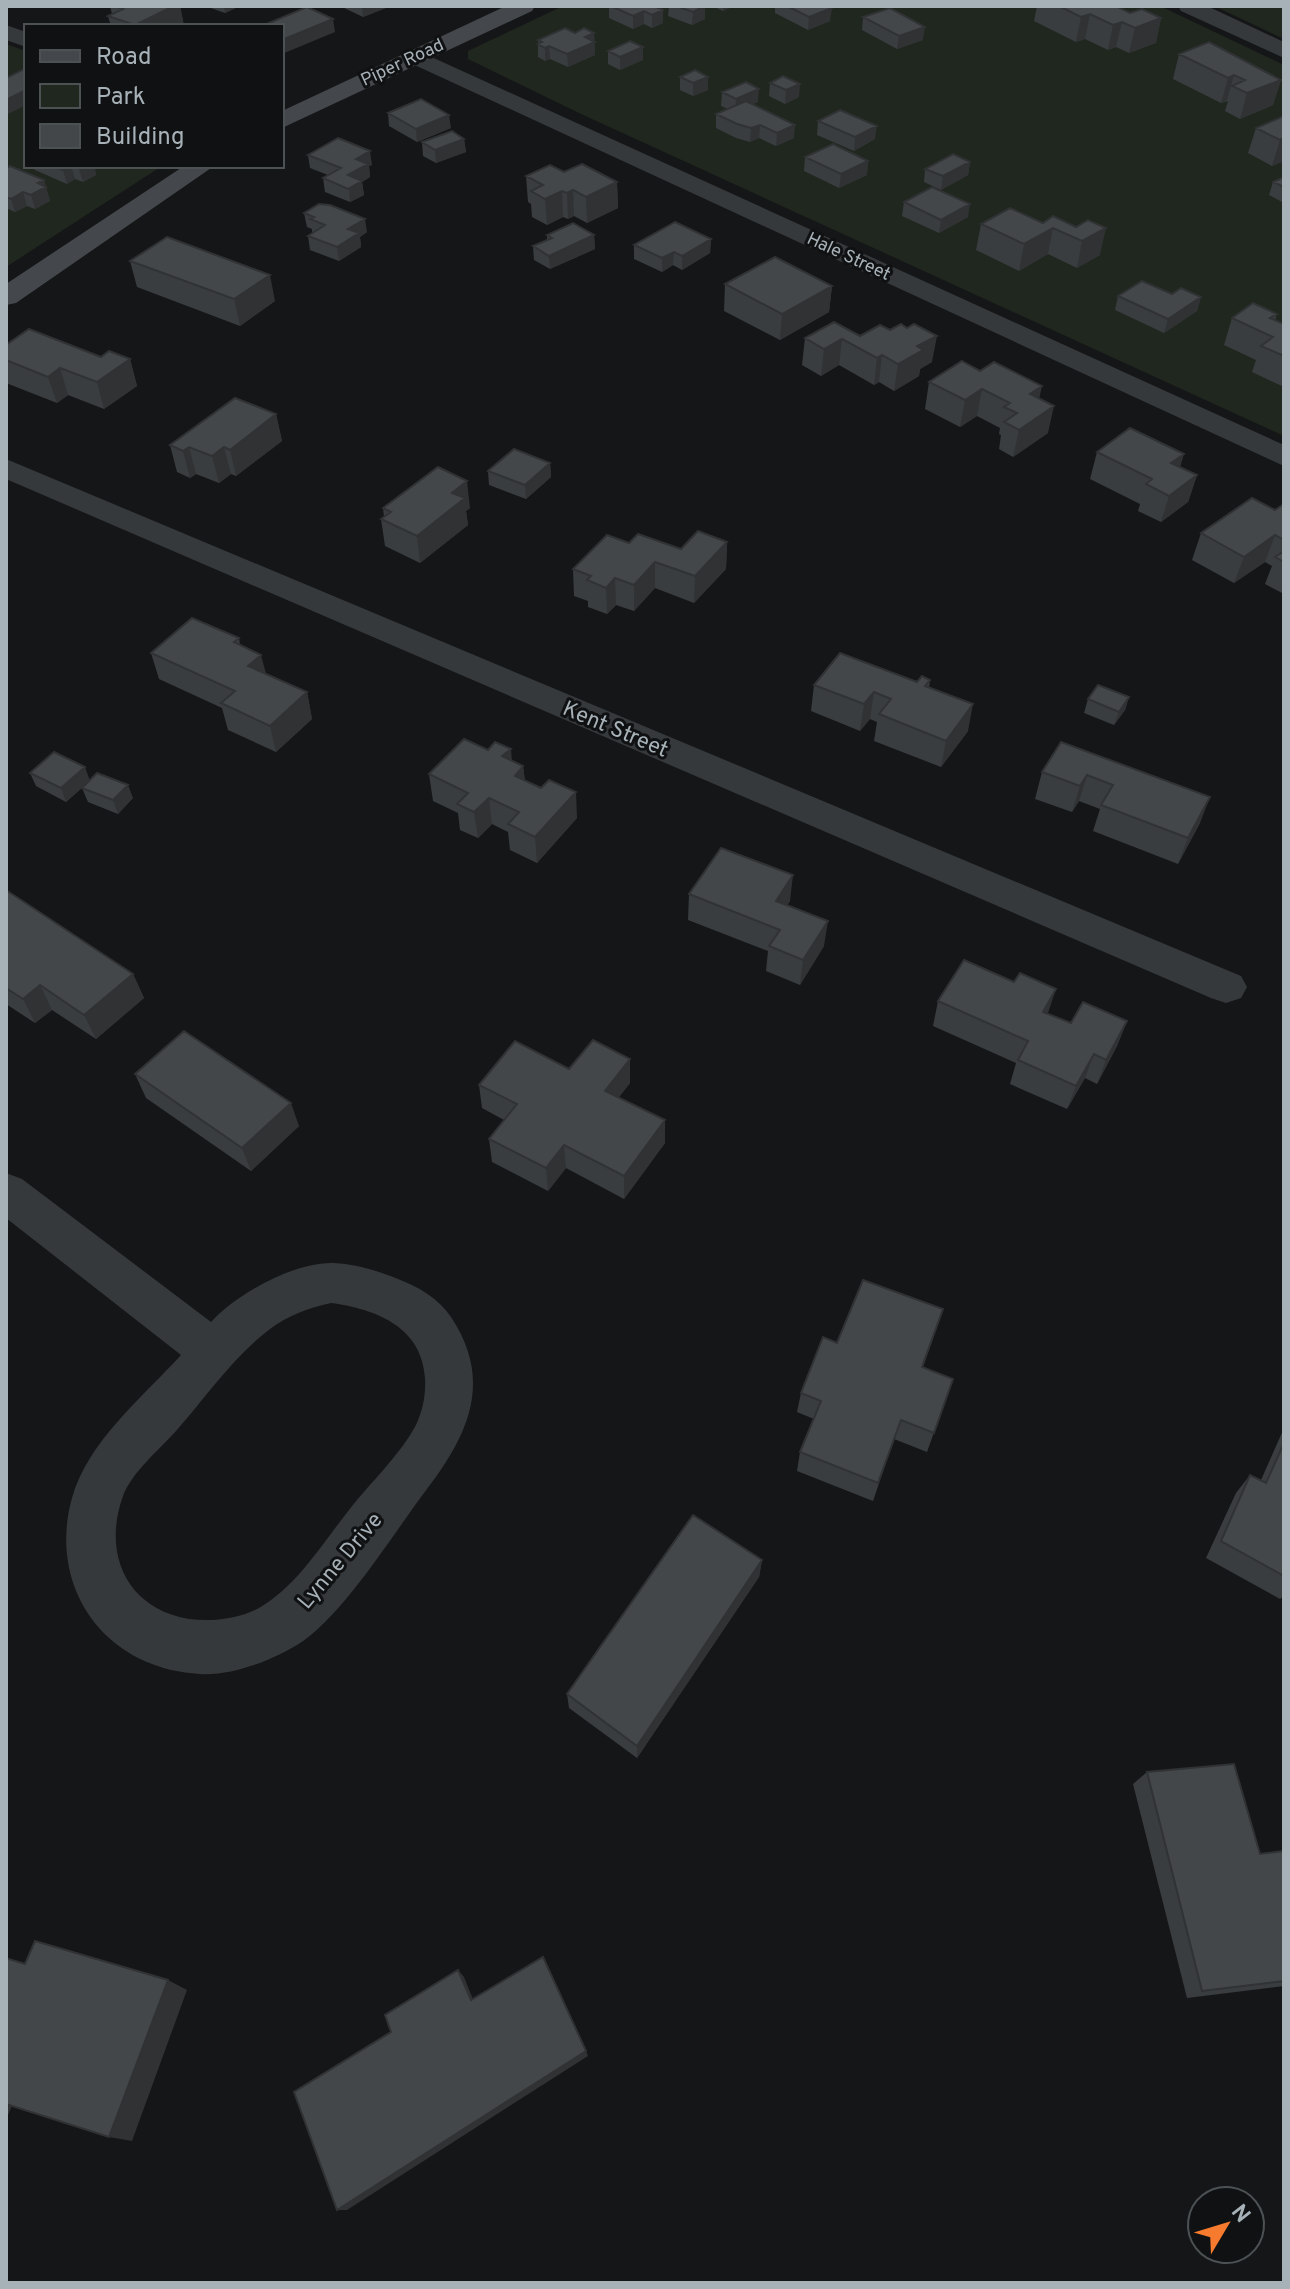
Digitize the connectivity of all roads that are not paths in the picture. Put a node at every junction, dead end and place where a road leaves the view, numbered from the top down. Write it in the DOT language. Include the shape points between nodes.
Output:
graph roads {
  1 [pos="524,6"];
  2 [pos="1189,6"];
  3 [pos="1284,51"];
  4 [pos="414,56"];
  5 [pos="284,119"];
  6 [pos="198,168"];
  7 [pos="6,297"];
  8 [pos="1284,457"];
  9 [pos="6,468"];
  10 [pos="1226,987"];
  11 [pos="6,1192"];
  12 [pos="214,1352"];
  1 -- 4 [label="main road, Piper Road"];
  2 -- 3 [label="street"];
  4 -- 5 [label="main road, Piper Road"];
  4 -- 8 [label="street, Hale Street"];
  6 -- 7 [label="main road"];
  9 -- 10 [label="street, Kent Street"];
  11 -- 12 [label="street"];
  12 -- 12 [label="street, Lynne Drive" via="114,1466 91,1521 96,1579 109,1604 154,1639 184,1647 248,1640 304,1606 433,1442 450,1390 440,1341 425,1320 406,1304 359,1285 331,1283 278,1297 254,1312"];
}
